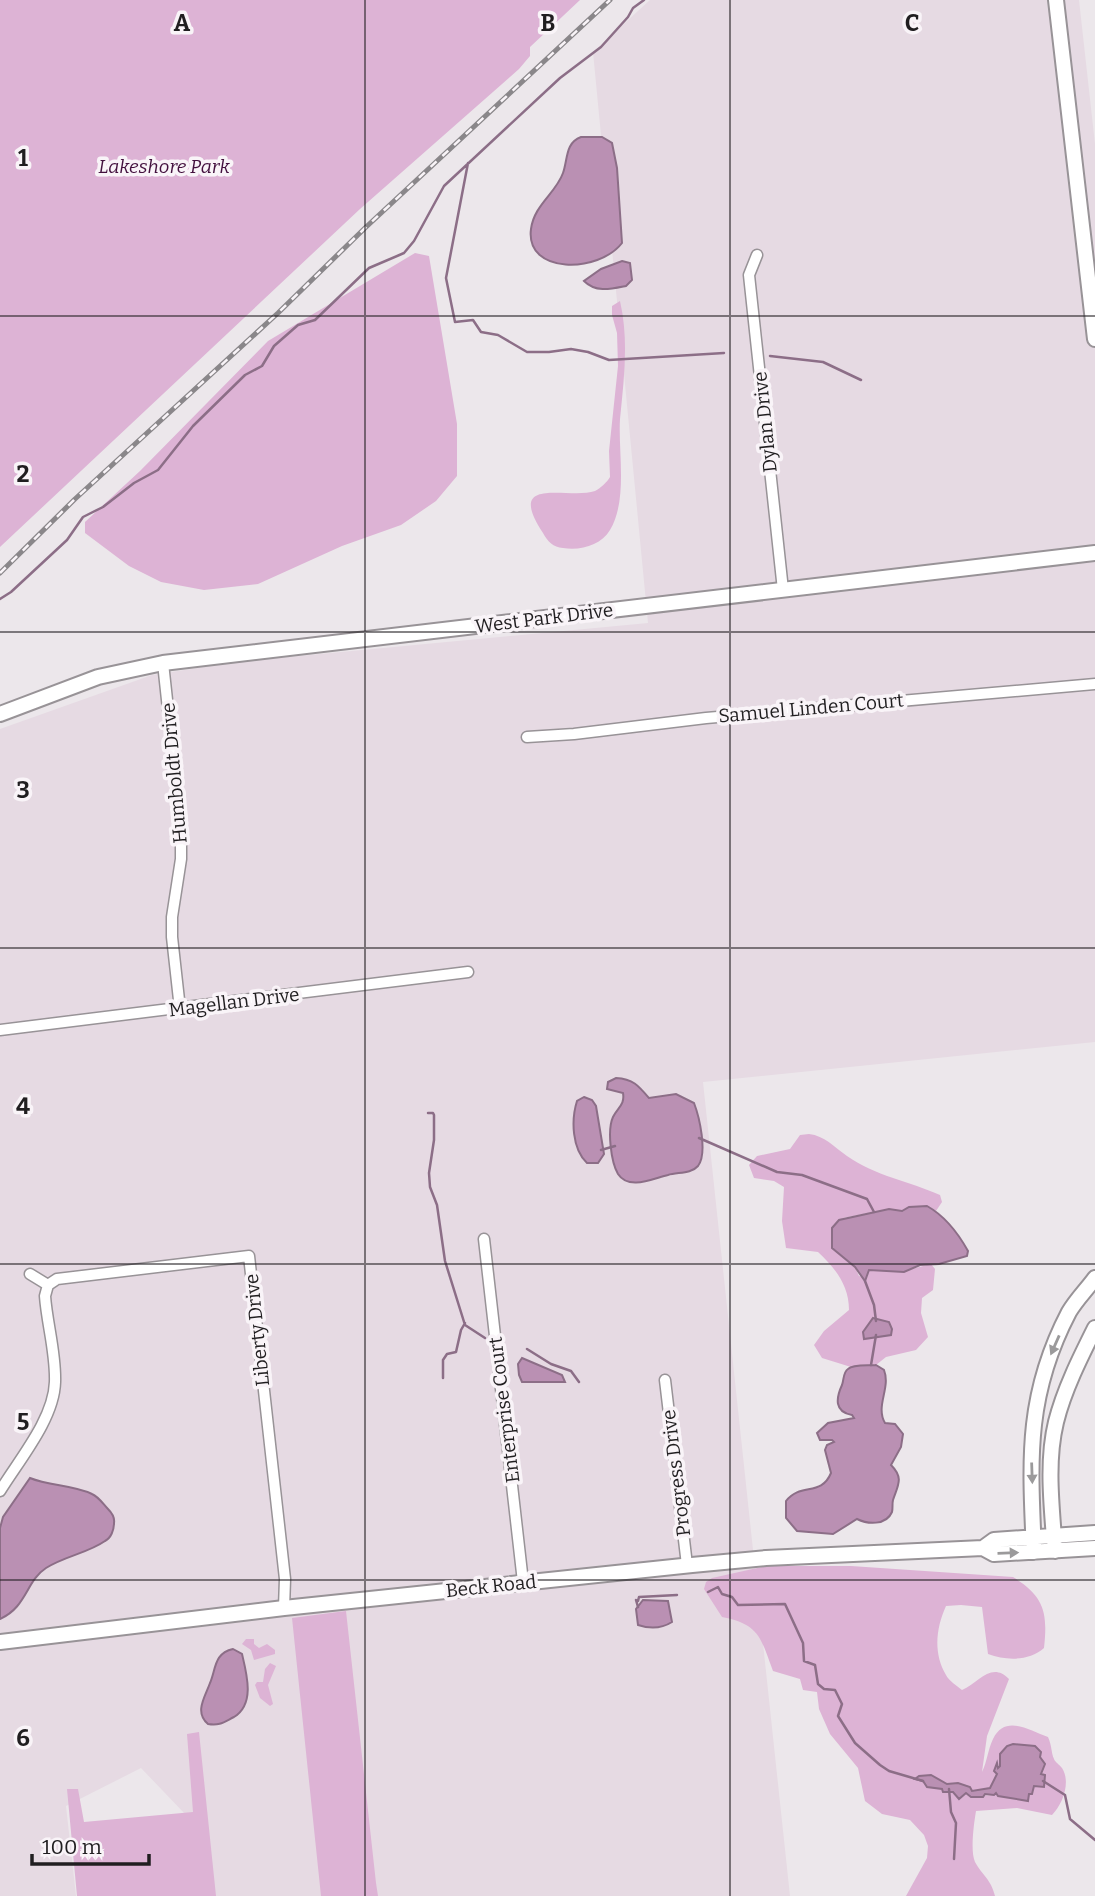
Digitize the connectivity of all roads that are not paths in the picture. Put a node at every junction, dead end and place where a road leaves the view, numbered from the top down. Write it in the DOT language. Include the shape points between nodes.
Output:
graph roads {
  1 [pos="1056,0"];
  2 [pos="757,255"];
  3 [pos="1095,339"];
  4 [pos="1095,554"];
  5 [pos="783,590"];
  6 [pos="163,663"];
  7 [pos="1095,684"];
  8 [pos="0,714"];
  9 [pos="527,737"];
  10 [pos="468,972"];
  11 [pos="180,1009"];
  12 [pos="0,1030"];
  13 [pos="484,1239"];
  14 [pos="30,1274"];
  15 [pos="1095,1278"];
  16 [pos="48,1285"];
  17 [pos="1095,1328"];
  18 [pos="665,1380"];
  19 [pos="0,1491"];
  20 [pos="1095,1533"];
  21 [pos="1054,1535"];
  22 [pos="1034,1537"];
  23 [pos="983,1548"];
  24 [pos="1095,1548"];
  25 [pos="1055,1551"];
  26 [pos="1034,1552"];
  27 [pos="687,1565"];
  28 [pos="523,1582"];
  29 [pos="284,1608"];
  30 [pos="0,1642"];
  1 -- 3 [label="street"];
  2 -- 5 [label="street, Dylan Drive" via="749,275"];
  4 -- 5 [label="street, West Park Drive"];
  5 -- 6 [label="street, West Park Drive"];
  6 -- 8 [label="street, West Park Drive" via="98,677"];
  6 -- 11 [label="street, Humboldt Drive" via="181,829 172,917"];
  7 -- 9 [label="street, Samuel Linden Court"];
  10 -- 11 [label="street, Magellan Drive"];
  11 -- 12 [label="street, Magellan Drive"];
  13 -- 28 [label="street, Enterprise Court"];
  14 -- 16 [label="street"];
  15 -- 22 [label="street, one-way" via="1070,1310 1042,1379 1031,1446"];
  16 -- 19 [label="street" via="45,1296 54,1394 47,1415"];
  16 -- 29 [label="street, Liberty Drive" via="57,1279 249,1256 285,1579"];
  17 -- 21 [label="street" via="1056,1422 1051,1458"];
  18 -- 27 [label="street, Progress Drive"];
  20 -- 21 [label="street, Beck Road"];
  21 -- 22 [label="street, Beck Road"];
  21 -- 25 [label="street"];
  22 -- 23 [label="street, Beck Road" via="994,1540"];
  22 -- 26 [label="street"];
  23 -- 26 [label="street, Beck Road, one-way" via="994,1554"];
  23 -- 27 [label="street, Beck Road"];
  24 -- 25 [label="street, Beck Road"];
  25 -- 26 [label="street, Beck Road"];
  27 -- 28 [label="street, Beck Road"];
  28 -- 29 [label="street, Beck Road"];
  29 -- 30 [label="street, Beck Road"];
}
